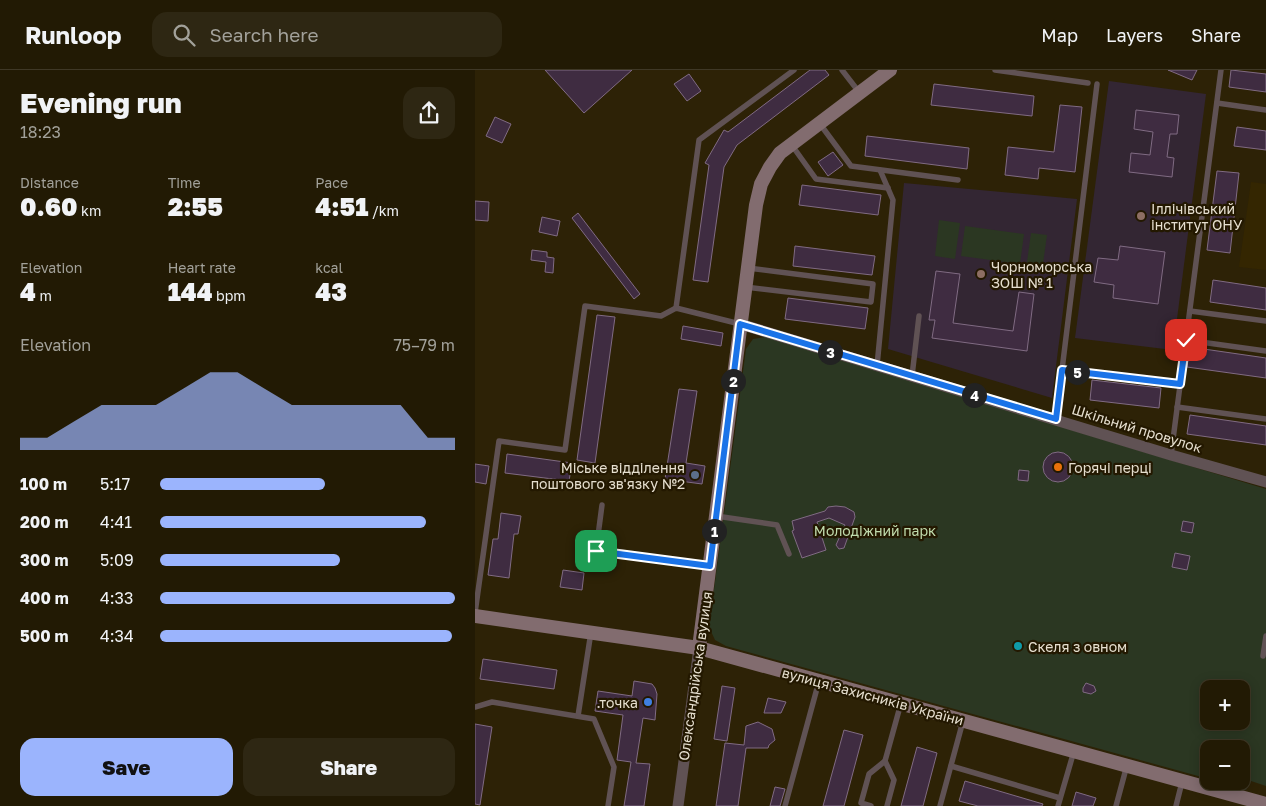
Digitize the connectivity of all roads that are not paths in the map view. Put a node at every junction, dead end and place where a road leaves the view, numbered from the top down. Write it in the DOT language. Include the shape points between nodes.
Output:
graph roads {
  1 [pos="794,70"];
  2 [pos="842,70"];
  3 [pos="890,70"];
  4 [pos="995,70"];
  5 [pos="1221,70"];
  6 [pos="1088,83"];
  7 [pos="1097,84"];
  8 [pos="860,92"];
  9 [pos="1217,103"];
  10 [pos="1266,110"];
  11 [pos="819,123"];
  12 [pos="791,144"];
  13 [pos="881,170"];
  14 [pos="958,180"];
  15 [pos="888,188"];
  16 [pos="748,268"];
  17 [pos="745,287"];
  18 [pos="676,308"];
  19 [pos="1189,311"];
  20 [pos="919,316"];
  21 [pos="1266,322"];
  22 [pos="740,324"];
  23 [pos="1186,340"];
  24 [pos="1266,351"];
  25 [pos="877,366"];
  26 [pos="1062,370"];
  27 [pos="912,376"];
  28 [pos="1180,384"];
  29 [pos="1177,407"];
  30 [pos="1056,419"];
  31 [pos="1266,419"];
  32 [pos="1171,455"];
  33 [pos="1266,482"];
  34 [pos="602,505"];
  35 [pos="716,516"];
  36 [pos="789,554"];
  37 [pos="710,566"];
  38 [pos="475,615"];
  39 [pos="591,632"];
  40 [pos="1266,636"];
  41 [pos="699,648"];
  42 [pos="1263,656"];
  43 [pos="819,681"];
  44 [pos="901,703"];
  45 [pos="475,707"];
  46 [pos="578,716"];
  47 [pos="963,720"];
  48 [pos="1074,751"];
  49 [pos="885,761"];
  50 [pos="951,766"];
  51 [pos="1127,766"];
  52 [pos="1183,781"];
  53 [pos="1060,798"];
  54 [pos="1266,804"];
  55 [pos="608,806"];
  56 [pos="678,806"];
  57 [pos="785,806"];
  58 [pos="871,806"];
  59 [pos="887,806"];
  60 [pos="940,806"];
  61 [pos="1058,806"];
  62 [pos="1116,806"];
  63 [pos="1176,806"];
  1 -- 18 [label="lane" via="699,140"];
  2 -- 8 [label="lane"];
  3 -- 8 [label="main road, Олександрійська вулиця"];
  4 -- 6 [label="lane"];
  5 -- 9 [label="lane"];
  7 -- 26 [label="lane"];
  8 -- 11 [label="main road, Олександрійська вулиця"];
  9 -- 10 [label="lane"];
  9 -- 19 [label="lane"];
  11 -- 12 [label="main road, Олександрійська вулиця"];
  11 -- 13 [label="lane" via="851,166"];
  12 -- 15 [label="lane" via="816,179"];
  12 -- 16 [label="main road, Олександрійська вулиця" via="780,153 761,184"];
  13 -- 14 [label="lane"];
  13 -- 15 [label="lane"];
  15 -- 25 [label="lane" via="893,200"];
  16 -- 17 [label="main road, Олександрійська вулиця"];
  16 -- 17 [label="lane" via="873,284 871,302"];
  17 -- 22 [label="main road, Олександрійська вулиця"];
  18 -- 22 [label="lane"];
  18 -- 38 [label="lane" via="661,316 585,306 565,450 499,441"];
  19 -- 21 [label="lane"];
  19 -- 23 [label="lane"];
  20 -- 27 [label="lane"];
  22 -- 25 [label="street, Шкільний провулок"];
  22 -- 35 [label="main road, Олександрійська вулиця"];
  23 -- 24 [label="lane"];
  23 -- 28 [label="lane"];
  25 -- 27 [label="street, Шкільний провулок"];
  26 -- 28 [label="lane"];
  26 -- 30 [label="lane"];
  27 -- 30 [label="street, Шкільний провулок"];
  28 -- 29 [label="lane"];
  29 -- 31 [label="lane"];
  29 -- 32 [label="lane"];
  30 -- 32 [label="street, Шкільний провулок"];
  32 -- 33 [label="street, Шкільний провулок"];
  34 -- 37 [label="lane" via="596,551"];
  35 -- 36 [label="lane" via="777,525"];
  35 -- 37 [label="main road, Олександрійська вулиця"];
  37 -- 41 [label="main road, Олександрійська вулиця"];
  38 -- 39 [label="main road, вулиця Захисників України"];
  39 -- 41 [label="main road, вулиця Захисників України"];
  39 -- 46 [label="lane"];
  40 -- 42 [label="lane"];
  41 -- 43 [label="main road, вулиця Захисників України"];
  41 -- 56 [label="street, Олександрійська вулиця"];
  43 -- 44 [label="main road, вулиця Захисників України"];
  43 -- 57 [label="lane"];
  44 -- 47 [label="main road, вулиця Захисників України"];
  44 -- 49 [label="lane"];
  45 -- 46 [label="lane" via="492,702"];
  46 -- 55 [label="lane" via="594,719 614,768"];
  47 -- 48 [label="main road, вулиця Захисників України"];
  47 -- 50 [label="lane"];
  48 -- 51 [label="main road, вулиця Захисників України"];
  48 -- 53 [label="lane"];
  49 -- 58 [label="lane" via="869,774 861,803"];
  49 -- 59 [label="lane" via="894,780"];
  50 -- 53 [label="lane"];
  50 -- 60 [label="lane"];
  51 -- 52 [label="main road, вулиця Захисників України"];
  51 -- 62 [label="lane"];
  52 -- 54 [label="main road, вулиця Захисників України"];
  52 -- 63 [label="lane"];
  53 -- 61 [label="lane"];
}
